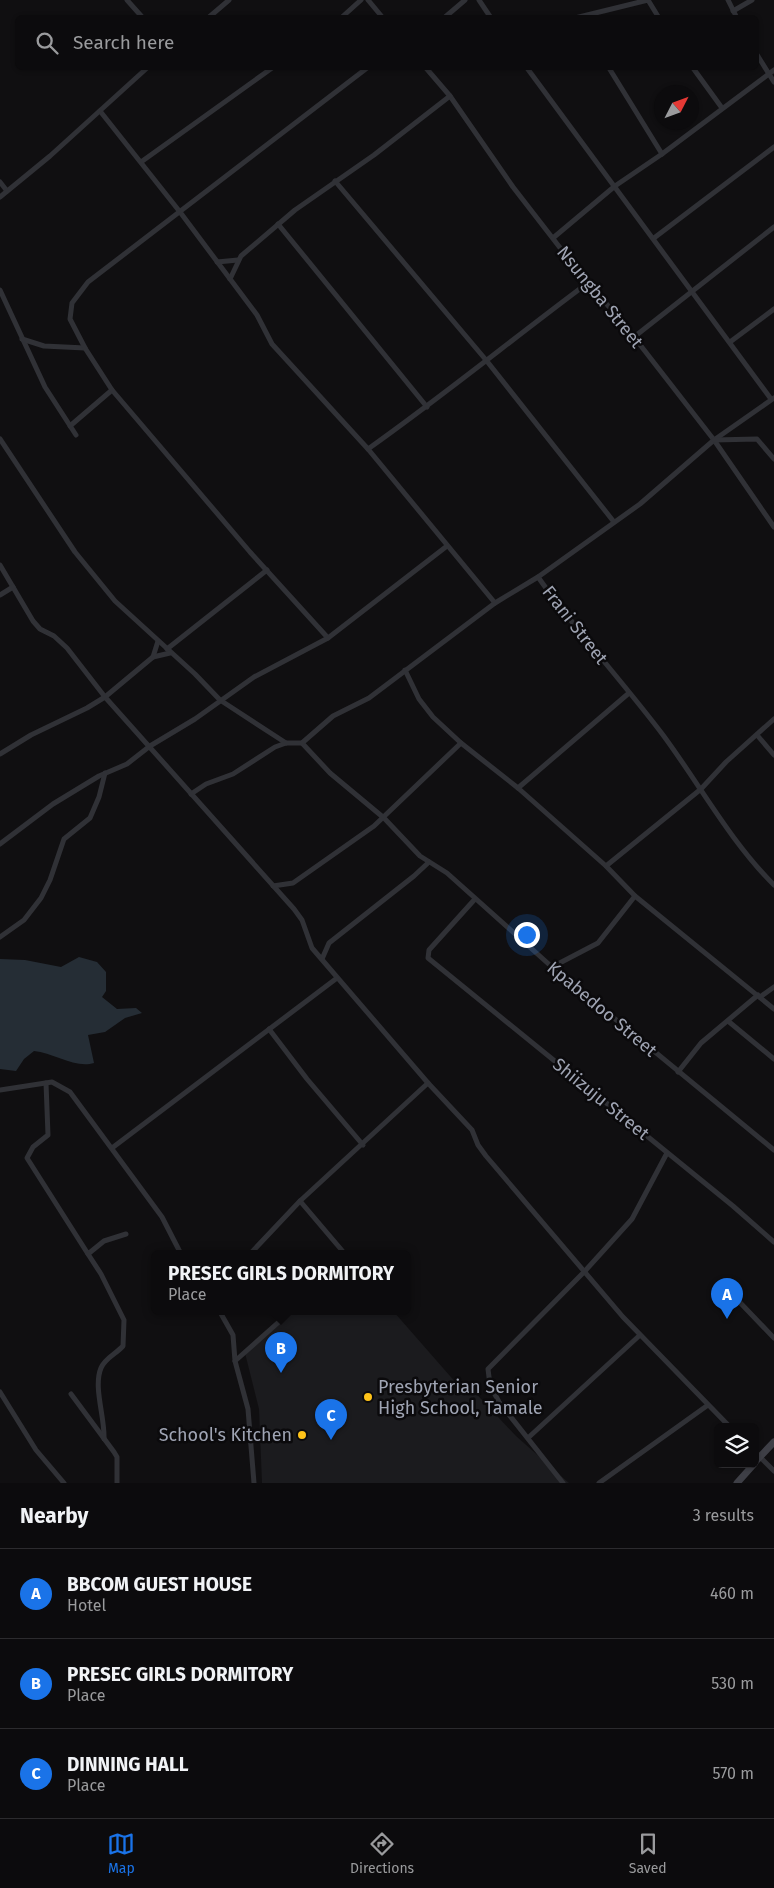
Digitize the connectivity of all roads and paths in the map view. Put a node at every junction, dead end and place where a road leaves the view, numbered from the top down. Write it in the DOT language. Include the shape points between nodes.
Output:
graph roads {
  1 [pos="127,0"];
  2 [pos="229,0"];
  3 [pos="360,0"];
  4 [pos="368,0"];
  5 [pos="465,0"];
  6 [pos="479,0"];
  7 [pos="648,0"];
  8 [pos="728,0"];
  9 [pos="752,0"];
  10 [pos="733,11"];
  11 [pos="140,15"];
  12 [pos="212,15"];
  13 [pos="344,15"];
  14 [pos="380,15"];
  15 [pos="448,15"];
  16 [pos="489,15"];
  17 [pos="587,15"];
  18 [pos="657,15"];
  19 [pos="735,15"];
  20 [pos="759,58"];
  21 [pos="144,70"];
  22 [pos="269,70"];
  23 [pos="364,70"];
  24 [pos="428,70"];
  25 [pos="528,70"];
  26 [pos="611,70"];
  27 [pos="694,70"];
  28 [pos="774,70"];
  29 [pos="768,74"];
  30 [pos="774,82"];
  31 [pos="450,96"];
  32 [pos="722,108"];
  33 [pos="100,111"];
  34 [pos="774,147"];
  35 [pos="662,154"];
  36 [pos="141,162"];
  37 [pos="0,182"];
  38 [pos="335,182"];
  39 [pos="615,186"];
  40 [pos="6,191"];
  41 [pos="0,197"];
  42 [pos="180,212"];
  43 [pos="278,224"];
  44 [pos="774,228"];
  45 [pos="552,238"];
  46 [pos="654,238"];
  47 [pos="238,260"];
  48 [pos="217,262"];
  49 [pos="230,279"];
  50 [pos="589,282"];
  51 [pos="0,290"];
  52 [pos="692,290"];
  53 [pos="774,309"];
  54 [pos="634,337"];
  55 [pos="22,339"];
  56 [pos="730,342"];
  57 [pos="85,348"];
  58 [pos="486,360"];
  59 [pos="112,390"];
  60 [pos="773,398"];
  61 [pos="427,408"];
  62 [pos="70,426"];
  63 [pos="76,435"];
  64 [pos="0,439"];
  65 [pos="714,440"];
  66 [pos="368,449"];
  67 [pos="774,459"];
  68 [pos="614,522"];
  69 [pos="774,527"];
  70 [pos="448,546"];
  71 [pos="0,566"];
  72 [pos="267,570"];
  73 [pos="538,577"];
  74 [pos="13,587"];
  75 [pos="0,595"];
  76 [pos="495,603"];
  77 [pos="328,638"];
  78 [pos="158,641"];
  79 [pos="168,651"];
  80 [pos="153,656"];
  81 [pos="405,670"];
  82 [pos="629,693"];
  83 [pos="105,697"];
  84 [pos="220,700"];
  85 [pos="774,719"];
  86 [pos="757,735"];
  87 [pos="286,743"];
  88 [pos="302,743"];
  89 [pos="461,743"];
  90 [pos="150,746"];
  91 [pos="0,754"];
  92 [pos="774,755"];
  93 [pos="105,773"];
  94 [pos="518,788"];
  95 [pos="701,789"];
  96 [pos="191,794"];
  97 [pos="384,818"];
  98 [pos="0,844"];
  99 [pos="429,862"];
  100 [pos="606,866"];
  101 [pos="774,885"];
  102 [pos="273,886"];
  103 [pos="635,896"];
  104 [pos="475,899"];
  105 [pos="0,937"];
  106 [pos="322,959"];
  107 [pos="552,967"];
  108 [pos="337,978"];
  109 [pos="774,987"];
  110 [pos="759,996"];
  111 [pos="774,1008"];
  112 [pos="728,1021"];
  113 [pos="269,1029"];
  114 [pos="774,1059"];
  115 [pos="678,1072"];
  116 [pos="46,1082"];
  117 [pos="428,1083"];
  118 [pos="0,1090"];
  119 [pos="363,1144"];
  120 [pos="112,1148"];
  121 [pos="774,1150"];
  122 [pos="667,1153"];
  123 [pos="300,1202"];
  124 [pos="126,1234"];
  125 [pos="774,1242"];
  126 [pos="179,1250"];
  127 [pos="254,1250"];
  128 [pos="342,1250"];
  129 [pos="88,1254"];
  130 [pos="585,1271"];
  131 [pos="729,1291"];
  132 [pos="222,1315"];
  133 [pos="287,1315"];
  134 [pos="640,1336"];
  135 [pos="774,1338"];
  136 [pos="235,1361"];
  137 [pos="0,1392"];
  138 [pos="71,1394"];
  139 [pos="708,1405"];
  140 [pos="726,1423"];
  141 [pos="529,1437"];
  142 [pos="104,1439"];
  143 [pos="774,1442"];
  144 [pos="759,1456"];
  145 [pos="759,1461"];
  146 [pos="749,1468"];
  147 [pos="774,1471"];
  148 [pos="64,1483"];
  149 [pos="117,1483"];
  150 [pos="254,1483"];
  151 [pos="563,1483"];
  152 [pos="599,1483"];
  153 [pos="737,1483"];
  1 -- 11 [label="street"];
  2 -- 12 [label="street"];
  3 -- 13 [label="street"];
  4 -- 14 [label="street"];
  5 -- 15 [label="street"];
  6 -- 16 [label="street"];
  7 -- 17 [label="street"];
  7 -- 18 [label="street"];
  8 -- 10 [label="street"];
  9 -- 10 [label="street"];
  10 -- 19 [label="street"];
  20 -- 29 [label="street"];
  21 -- 33 [label="street"];
  22 -- 36 [label="street"];
  23 -- 42 [label="street"];
  24 -- 31 [label="street, Nsungba Street"];
  25 -- 39 [label="street"];
  26 -- 35 [label="street"];
  27 -- 32 [label="street"];
  28 -- 29 [label="street"];
  29 -- 30 [label="street"];
  29 -- 32 [label="street"];
  31 -- 38 [label="street"];
  31 -- 45 [label="street, Nsungba Street"];
  32 -- 35 [label="street"];
  33 -- 36 [label="street"];
  33 -- 40 [label="street"];
  34 -- 46 [label="street"];
  35 -- 39 [label="street"];
  36 -- 42 [label="street"];
  37 -- 40 [label="street"];
  38 -- 43 [label="street"];
  38 -- 58 [label="street"];
  39 -- 45 [label="street"];
  39 -- 46 [label="street"];
  40 -- 41 [label="street"];
  42 -- 48 [label="street"];
  42 -- 57 [label="street" via="88,282 76,296 69,311 70,319"];
  43 -- 47 [label="street"];
  43 -- 61 [label="street"];
  44 -- 52 [label="street"];
  45 -- 50 [label="street, Nsungba Street"];
  46 -- 52 [label="street"];
  47 -- 48 [label="street"];
  47 -- 49 [label="street"];
  48 -- 49 [label="street"];
  49 -- 66 [label="street" via="257,315 272,344"];
  50 -- 54 [label="street, Nsungba Street"];
  50 -- 58 [label="street"];
  51 -- 55 [label="street"];
  52 -- 54 [label="street"];
  52 -- 56 [label="street"];
  53 -- 56 [label="street"];
  54 -- 65 [label="street, Nsungba Street"];
  55 -- 57 [label="street" via="44,346"];
  55 -- 62 [label="street" via="45,386"];
  56 -- 60 [label="street"];
  57 -- 59 [label="street"];
  58 -- 61 [label="street"];
  58 -- 68 [label="street"];
  59 -- 62 [label="street"];
  59 -- 72 [label="street"];
  60 -- 65 [label="street, Frani Street"];
  61 -- 66 [label="street"];
  62 -- 63 [label="street"];
  64 -- 78 [label="street" via="44,508 98,582"];
  65 -- 67 [label="street" via="757,439"];
  65 -- 68 [label="street, Frani Street" via="640,504"];
  65 -- 69 [label="street, Nsungba Street"];
  66 -- 70 [label="street"];
  68 -- 73 [label="street, Frani Street"];
  70 -- 76 [label="street"];
  70 -- 77 [label="street"];
  71 -- 74 [label="street"];
  72 -- 77 [label="street"];
  72 -- 79 [label="street"];
  73 -- 76 [label="street"];
  73 -- 82 [label="street, Frani Street"];
  74 -- 75 [label="street"];
  74 -- 83 [label="street" via="32,621 67,648"];
  76 -- 81 [label="street"];
  77 -- 84 [label="street" via="254,677"];
  78 -- 79 [label="street"];
  78 -- 80 [label="street"];
  79 -- 80 [label="street"];
  79 -- 84 [label="street"];
  80 -- 83 [label="street"];
  81 -- 88 [label="street" via="369,698 333,716"];
  81 -- 89 [label="street" via="428,711"];
  82 -- 94 [label="street"];
  82 -- 95 [label="street, Frani Street"];
  83 -- 90 [label="street"];
  83 -- 91 [label="street"];
  84 -- 87 [label="street"];
  84 -- 90 [label="street"];
  85 -- 86 [label="street"];
  86 -- 92 [label="street"];
  86 -- 95 [label="street"];
  87 -- 88 [label="street"];
  87 -- 96 [label="street"];
  88 -- 97 [label="street, Kpabedoo Street" via="330,773"];
  89 -- 94 [label="street"];
  89 -- 97 [label="street"];
  90 -- 93 [label="street" via="127,764"];
  90 -- 96 [label="street"];
  93 -- 98 [label="street" via="53,804"];
  93 -- 105 [label="street" via="90,818 64,840 41,898 24,920"];
  94 -- 100 [label="street"];
  95 -- 100 [label="street"];
  95 -- 101 [label="street, Frani Street" via="732,836"];
  96 -- 102 [label="street"];
  97 -- 99 [label="street, Kpabedoo Street"];
  97 -- 102 [label="street" via="305,876 293,883"];
  99 -- 104 [label="street, Kpabedoo Street" via="447,873"];
  99 -- 106 [label="street" via="330,943"];
  100 -- 103 [label="street"];
  102 -- 106 [label="street" via="299,915 309,943"];
  103 -- 107 [label="street" via="598,943"];
  103 -- 110 [label="street"];
  104 -- 107 [label="street, Kpabedoo Street"];
  104 -- 122 [label="street, Shiizuju Street" via="429,950 428,958"];
  106 -- 108 [label="street"];
  107 -- 115 [label="street, Kpabedoo Street"];
  108 -- 113 [label="street"];
  108 -- 117 [label="street"];
  109 -- 110 [label="street"];
  110 -- 111 [label="street"];
  110 -- 112 [label="street"];
  112 -- 114 [label="street"];
  112 -- 115 [label="street" via="701,1043"];
  113 -- 119 [label="street"];
  113 -- 120 [label="street"];
  115 -- 121 [label="street, Kpabedoo Street"];
  116 -- 118 [label="street"];
  116 -- 120 [label="street" via="59,1084 70,1092"];
  116 -- 129 [label="street" via="48,1135 33,1147 28,1158"];
  117 -- 119 [label="street"];
  117 -- 130 [label="street" via="472,1130 486,1156"];
  119 -- 123 [label="street"];
  120 -- 126 [label="street" via="162,1217"];
  122 -- 125 [label="street, Shiizuju Street"];
  122 -- 130 [label="street" via="632,1218"];
  123 -- 127 [label="street"];
  123 -- 128 [label="street"];
  124 -- 129 [label="street" via="104,1241"];
  129 -- 142 [label="street" via="102,1274 124,1320 123,1346 101,1368 97,1387 105,1424"];
  130 -- 134 [label="street"];
  130 -- 141 [label="street" via="488,1369 490,1385 499,1402"];
  131 -- 135 [label="street"];
  132 -- 136 [label="street" via="233,1334"];
  133 -- 136 [label="street"];
  134 -- 139 [label="street"];
  134 -- 141 [label="street"];
  136 -- 150 [label="street" via="248,1409"];
  137 -- 148 [label="street" via="33,1445"];
  138 -- 142 [label="street"];
  139 -- 140 [label="street"];
  139 -- 152 [label="street"];
  141 -- 151 [label="street"];
  142 -- 149 [label="street" via="117,1457"];
  143 -- 144 [label="street"];
  145 -- 147 [label="street"];
  146 -- 153 [label="street"];
}
